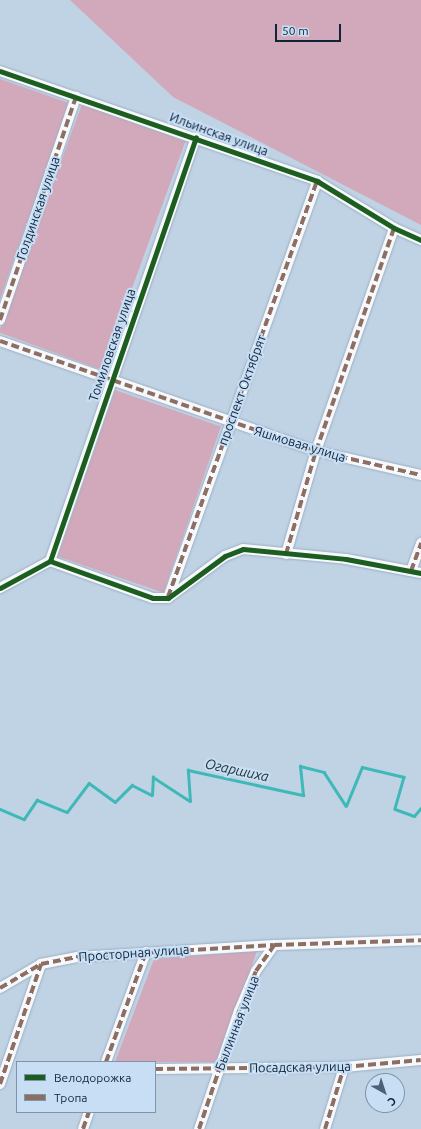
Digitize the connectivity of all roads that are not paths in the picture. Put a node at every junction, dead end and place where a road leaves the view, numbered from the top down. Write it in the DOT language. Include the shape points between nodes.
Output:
graph roads {
  1 [pos="0,71"];
  2 [pos="76,97"];
  3 [pos="196,137"];
  4 [pos="317,181"];
  5 [pos="394,228"];
  6 [pos="421,240"];
  7 [pos="0,320"];
  8 [pos="0,342"];
  9 [pos="111,380"];
  10 [pos="231,422"];
  11 [pos="316,451"];
  12 [pos="421,475"];
  13 [pos="421,543"];
  14 [pos="286,554"];
  15 [pos="50,561"];
  16 [pos="416,572"];
  17 [pos="0,588"];
  18 [pos="168,598"];
  19 [pos="421,940"];
  20 [pos="274,945"];
  21 [pos="146,952"];
  22 [pos="42,964"];
  23 [pos="0,988"];
  24 [pos="421,1060"];
  25 [pos="106,1061"];
  26 [pos="344,1067"];
  27 [pos="156,1069"];
  28 [pos="219,1069"];
  29 [pos="0,1084"];
  30 [pos="89,1113"];
  31 [pos="83,1129"];
  32 [pos="199,1129"];
  33 [pos="326,1129"];
  1 -- 2 [label="street, Ильинская улица"];
  2 -- 3 [label="street, Ильинская улица"];
  2 -- 7 [label="street, Голдинская улица"];
  3 -- 4 [label="street, Ильинская улица"];
  3 -- 9 [label="street, Томиловская улица"];
  4 -- 5 [label="street, Ильинская улица"];
  4 -- 10 [label="street, проспект Октябрят"];
  5 -- 6 [label="street, Ильинская улица"];
  5 -- 11 [label="street"];
  8 -- 9 [label="street, Яшмовая улица"];
  9 -- 10 [label="street, Яшмовая улица"];
  9 -- 15 [label="street, Томиловская улица"];
  10 -- 11 [label="street, Яшмовая улица"];
  10 -- 18 [label="street, проспект Октябрят"];
  11 -- 12 [label="street, Яшмовая улица"];
  11 -- 14 [label="street"];
  13 -- 16 [label="street"];
  14 -- 16 [label="street" via="346,560"];
  14 -- 18 [label="street" via="243,549 220,560"];
  15 -- 17 [label="street"];
  15 -- 18 [label="street" via="153,598"];
  19 -- 20 [label="street"];
  20 -- 21 [label="street, Просторная улица"];
  20 -- 28 [label="street, Былинная улица" via="256,972"];
  21 -- 22 [label="street, Просторная улица" via="78,957"];
  21 -- 25 [label="street"];
  22 -- 23 [label="street, Просторная улица"];
  22 -- 29 [label="street"];
  24 -- 26 [label="street, Посадская улица"];
  26 -- 28 [label="street, Посадская улица"];
  26 -- 33 [label="street"];
  27 -- 28 [label="street, Посадская улица"];
  28 -- 32 [label="street, Былинная улица"];
  30 -- 31 [label="street"];
}
